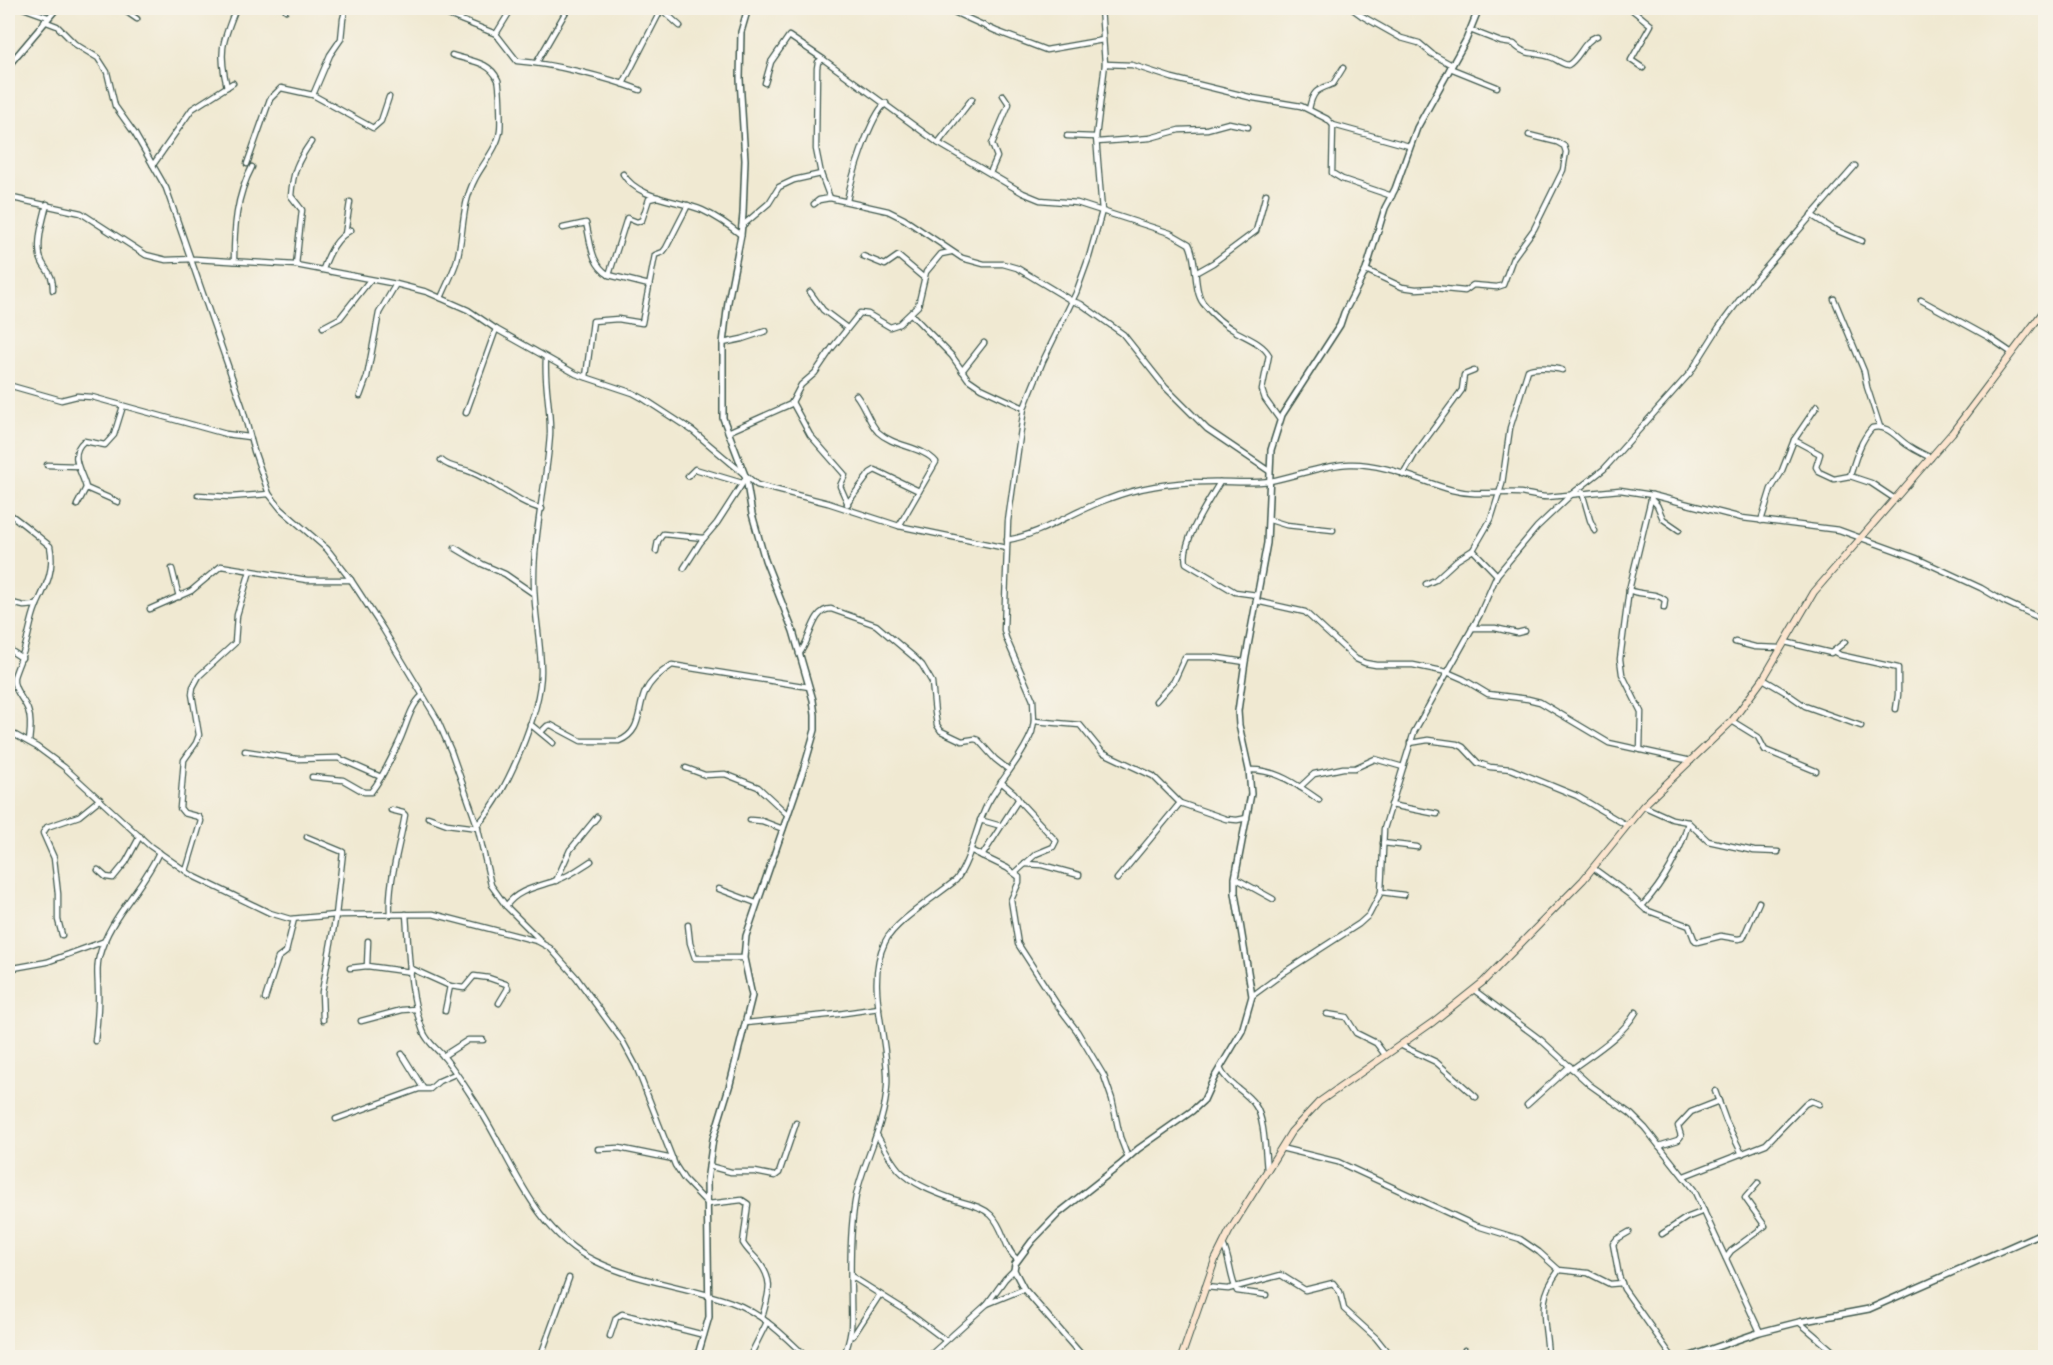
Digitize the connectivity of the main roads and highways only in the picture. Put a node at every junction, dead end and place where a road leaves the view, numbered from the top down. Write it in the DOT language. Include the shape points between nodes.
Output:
graph roads {
  1 [pos="2046,308"];
  2 [pos="1181,1358"];
  1 -- 2 [label="main road" via="1952,433 1814,592 1763,679 1732,721 1643,806 1593,868 1474,990 1310,1109 1281,1148 1223,1244"];
}
